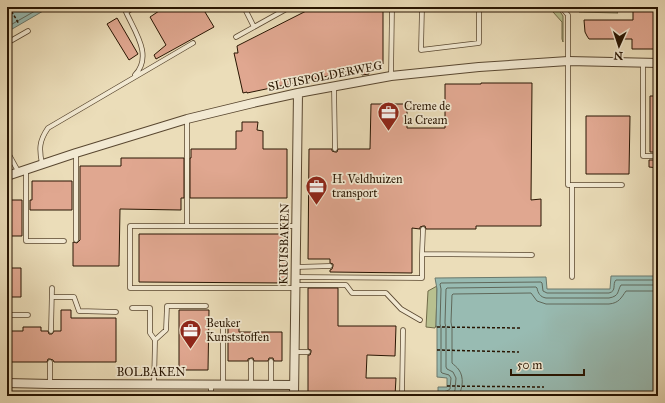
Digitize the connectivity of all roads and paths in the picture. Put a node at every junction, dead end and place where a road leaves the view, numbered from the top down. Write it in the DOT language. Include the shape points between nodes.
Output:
graph roads {
  1 [pos="9,7"];
  2 [pos="135,7"];
  3 [pos="244,7"];
  4 [pos="290,7"];
  5 [pos="392,7"];
  6 [pos="422,7"];
  7 [pos="479,7"];
  8 [pos="561,7"];
  9 [pos="19,24"];
  10 [pos="254,26"];
  11 [pos="28,31"];
  12 [pos="236,37"];
  13 [pos="7,43"];
  14 [pos="193,44"];
  15 [pos="568,61"];
  16 [pos="643,62"];
  17 [pos="658,63"];
  18 [pos="391,76"];
  19 [pos="131,79"];
  20 [pos="334,86"];
  21 [pos="298,93"];
  22 [pos="187,120"];
  23 [pos="335,149"];
  24 [pos="7,151"];
  25 [pos="76,153"];
  26 [pos="658,156"];
  27 [pos="42,164"];
  28 [pos="26,169"];
  29 [pos="18,171"];
  30 [pos="7,176"];
  31 [pos="572,185"];
  32 [pos="622,186"];
  33 [pos="187,226"];
  34 [pos="296,226"];
  35 [pos="422,228"];
  36 [pos="76,240"];
  37 [pos="64,241"];
  38 [pos="422,254"];
  39 [pos="532,255"];
  40 [pos="330,266"];
  41 [pos="296,267"];
  42 [pos="572,277"];
  43 [pos="296,283"];
  44 [pos="52,288"];
  45 [pos="52,297"];
  46 [pos="206,306"];
  47 [pos="132,308"];
  48 [pos="116,312"];
  49 [pos="7,315"];
  50 [pos="28,315"];
  51 [pos="420,320"];
  52 [pos="223,324"];
  53 [pos="437,328"];
  54 [pos="520,328"];
  55 [pos="403,330"];
  56 [pos="51,331"];
  57 [pos="155,340"];
  58 [pos="437,350"];
  59 [pos="295,352"];
  60 [pos="308,352"];
  61 [pos="519,352"];
  62 [pos="251,361"];
  63 [pos="271,361"];
  64 [pos="50,362"];
  65 [pos="7,383"];
  66 [pos="50,384"];
  67 [pos="211,384"];
  68 [pos="223,384"];
  69 [pos="250,384"];
  70 [pos="271,384"];
  71 [pos="154,385"];
  72 [pos="294,385"];
  73 [pos="447,386"];
  74 [pos="544,387"];
  75 [pos="211,396"];
  76 [pos="294,396"];
  77 [pos="402,396"];
  1 -- 9 [label="path"];
  2 -- 19 [label="lane" via="126,12 142,46 144,58"];
  3 -- 10 [label="lane"];
  4 -- 10 [label="lane"];
  5 -- 18 [label="lane"];
  6 -- 7 [label="lane" via="421,50 479,43"];
  8 -- 15 [label="lane" via="568,15"];
  10 -- 12 [label="lane"];
  11 -- 13 [label="lane"];
  14 -- 19 [label="lane"];
  15 -- 16 [label="street, SLUISPOLDERWEG"];
  15 -- 18 [label="street, SLUISPOLDERWEG"];
  15 -- 31 [label="lane" via="568,185"];
  16 -- 17 [label="street, SLUISPOLDERWEG"];
  16 -- 26 [label="lane" via="643,156"];
  18 -- 20 [label="street, SLUISPOLDERWEG"];
  19 -- 27 [label="lane" via="48,128 40,143"];
  20 -- 21 [label="street, SLUISPOLDERWEG"];
  20 -- 23 [label="lane"];
  21 -- 22 [label="street, SLUISPOLDERWEG"];
  21 -- 34 [label="street, KRUISBAKEN"];
  22 -- 25 [label="street, SLUISPOLDERWEG"];
  22 -- 33 [label="lane"];
  24 -- 29 [label="lane"];
  25 -- 27 [label="street, SLUISPOLDERWEG"];
  25 -- 36 [label="lane"];
  27 -- 28 [label="street, SLUISPOLDERWEG"];
  28 -- 29 [label="street, SLUISPOLDERWEG"];
  28 -- 37 [label="lane" via="26,241"];
  29 -- 30 [label="street, SLUISPOLDERWEG"];
  31 -- 32 [label="lane"];
  31 -- 42 [label="lane"];
  33 -- 34 [label="lane"];
  33 -- 43 [label="lane" via="130,226 130,288"];
  34 -- 41 [label="street, KRUISBAKEN"];
  35 -- 38 [label="lane"];
  38 -- 39 [label="lane"];
  38 -- 43 [label="lane" via="422,278"];
  40 -- 41 [label="lane"];
  41 -- 43 [label="street, KRUISBAKEN"];
  43 -- 51 [label="lane" via="346,285 352,293 386,293 401,309"];
  43 -- 59 [label="street, KRUISBAKEN"];
  44 -- 45 [label="lane"];
  45 -- 48 [label="lane" via="74,297 79,311"];
  45 -- 56 [label="lane"];
  46 -- 57 [label="lane" via="167,306 166,330"];
  47 -- 57 [label="lane" via="150,308 150,333"];
  49 -- 50 [label="lane"];
  52 -- 68 [label="lane"];
  53 -- 54 [label="path"];
  55 -- 77 [label="lane"];
  57 -- 71 [label="lane"];
  58 -- 61 [label="path"];
  59 -- 60 [label="lane"];
  59 -- 72 [label="street, KRUISBAKEN"];
  62 -- 69 [label="lane"];
  63 -- 70 [label="lane"];
  64 -- 66 [label="lane"];
  65 -- 66 [label="street, BOLBAKEN"];
  66 -- 71 [label="street, BOLBAKEN"];
  67 -- 68 [label="street, BOLBAKEN"];
  67 -- 71 [label="street, BOLBAKEN"];
  67 -- 75 [label="lane"];
  68 -- 69 [label="street, BOLBAKEN"];
  69 -- 70 [label="street, BOLBAKEN"];
  70 -- 72 [label="street, BOLBAKEN"];
  72 -- 76 [label="street, KRUISBAKEN"];
  73 -- 74 [label="path"];
}
